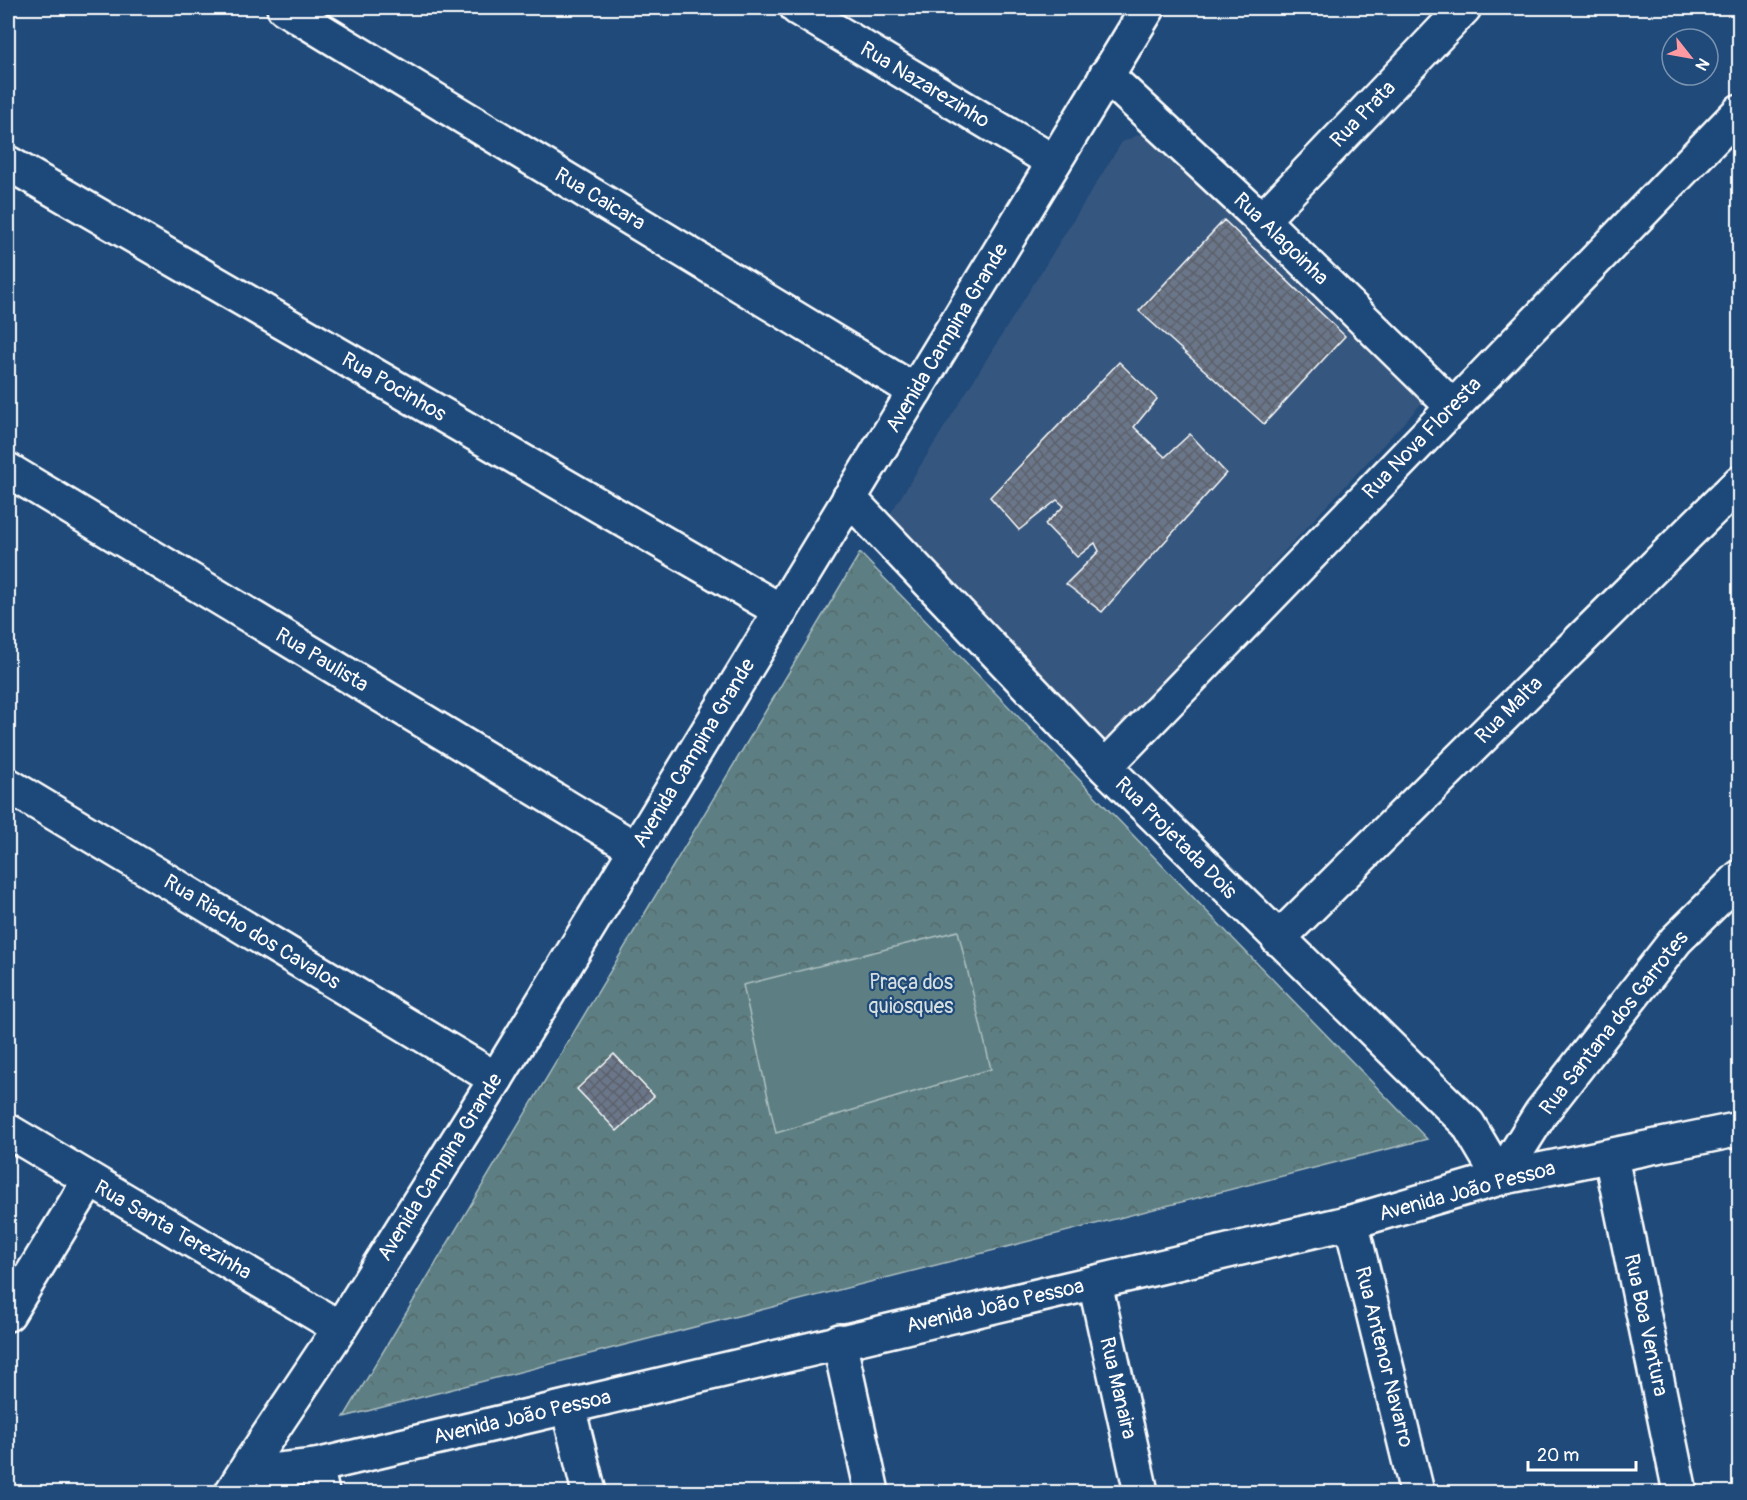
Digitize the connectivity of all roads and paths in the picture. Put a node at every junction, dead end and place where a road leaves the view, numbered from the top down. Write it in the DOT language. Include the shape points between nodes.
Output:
graph roads {
  1 [pos="284,8"];
  2 [pos="797,8"];
  3 [pos="1148,8"];
  4 [pos="1464,8"];
  5 [pos="1106,75"];
  6 [pos="1740,111"];
  7 [pos="1054,162"];
  8 [pos="8,163"];
  9 [pos="1262,220"];
  10 [pos="915,391"];
  11 [pos="1452,406"];
  12 [pos="8,470"];
  13 [pos="1740,482"];
  14 [pos="849,498"];
  15 [pos="781,611"];
  16 [pos="1105,767"];
  17 [pos="8,785"];
  18 [pos="636,849"];
  19 [pos="1740,877"];
  20 [pos="1278,939"];
  21 [pos="496,1079"];
  22 [pos="1740,1129"];
  23 [pos="8,1131"];
  24 [pos="1611,1157"];
  25 [pos="1500,1178"];
  26 [pos="89,1181"];
  27 [pos="1352,1222"];
  28 [pos="1095,1283"];
  29 [pos="8,1314"];
  30 [pos="340,1328"];
  31 [pos="839,1341"];
  32 [pos="568,1407"];
  33 [pos="252,1460"];
  34 [pos="319,1479"];
  35 [pos="232,1492"];
  36 [pos="589,1492"];
  37 [pos="873,1492"];
  38 [pos="1141,1492"];
  39 [pos="1417,1492"];
  40 [pos="1680,1492"];
  1 -- 10 [label="street, Rua Caicara"];
  2 -- 7 [label="street, Rua Nazarezinho"];
  3 -- 5 [label="street, Avenida Campina Grande"];
  4 -- 9 [label="street, Rua Prata"];
  5 -- 7 [label="street, Avenida Campina Grande"];
  5 -- 9 [label="street, Rua Alagoinha"];
  6 -- 11 [label="street, Rua Nova Floresta"];
  7 -- 10 [label="street, Avenida Campina Grande"];
  8 -- 15 [label="street, Rua Pocinhos"];
  9 -- 11 [label="street, Rua Alagoinha"];
  10 -- 14 [label="street, Avenida Campina Grande"];
  11 -- 16 [label="street, Rua Nova Floresta"];
  12 -- 18 [label="street, Rua Paulista"];
  13 -- 20 [label="street, Rua Malta"];
  14 -- 15 [label="street, Avenida Campina Grande"];
  14 -- 16 [label="street, Rua Projetada Dois"];
  15 -- 18 [label="street, Avenida Campina Grande"];
  16 -- 20 [label="street, Rua Projetada Dois"];
  17 -- 21 [label="street, Rua Riacho dos Cavalos"];
  18 -- 21 [label="street, Avenida Campina Grande"];
  19 -- 25 [label="street, Rua Santana dos Garrotes" via="1676,940 1541,1113"];
  20 -- 25 [label="street, Rua Projetada Dois" via="1468,1124"];
  21 -- 30 [label="street, Avenida Campina Grande"];
  22 -- 24 [label="street, Avenida João Pessoa"];
  23 -- 26 [label="street, Rua Santa Terezinha"];
  24 -- 25 [label="street, Avenida João Pessoa"];
  24 -- 40 [label="street, Rua Boa Ventura"];
  25 -- 27 [label="street, Avenida João Pessoa"];
  26 -- 29 [label="street"];
  26 -- 30 [label="street, Rua Santa Terezinha"];
  27 -- 28 [label="street, Avenida João Pessoa"];
  27 -- 39 [label="street, Rua Antenor Navarro"];
  28 -- 31 [label="street, Avenida João Pessoa"];
  28 -- 38 [label="street, Rua Manaira"];
  30 -- 33 [label="street, Avenida Campina Grande"];
  31 -- 32 [label="street, Avenida João Pessoa"];
  31 -- 37 [label="street"];
  32 -- 34 [label="street, Avenida João Pessoa"];
  32 -- 36 [label="street"];
  33 -- 34 [label="street, Avenida João Pessoa" via="269,1471"];
  33 -- 35 [label="street, Avenida Campina Grande"];
}
